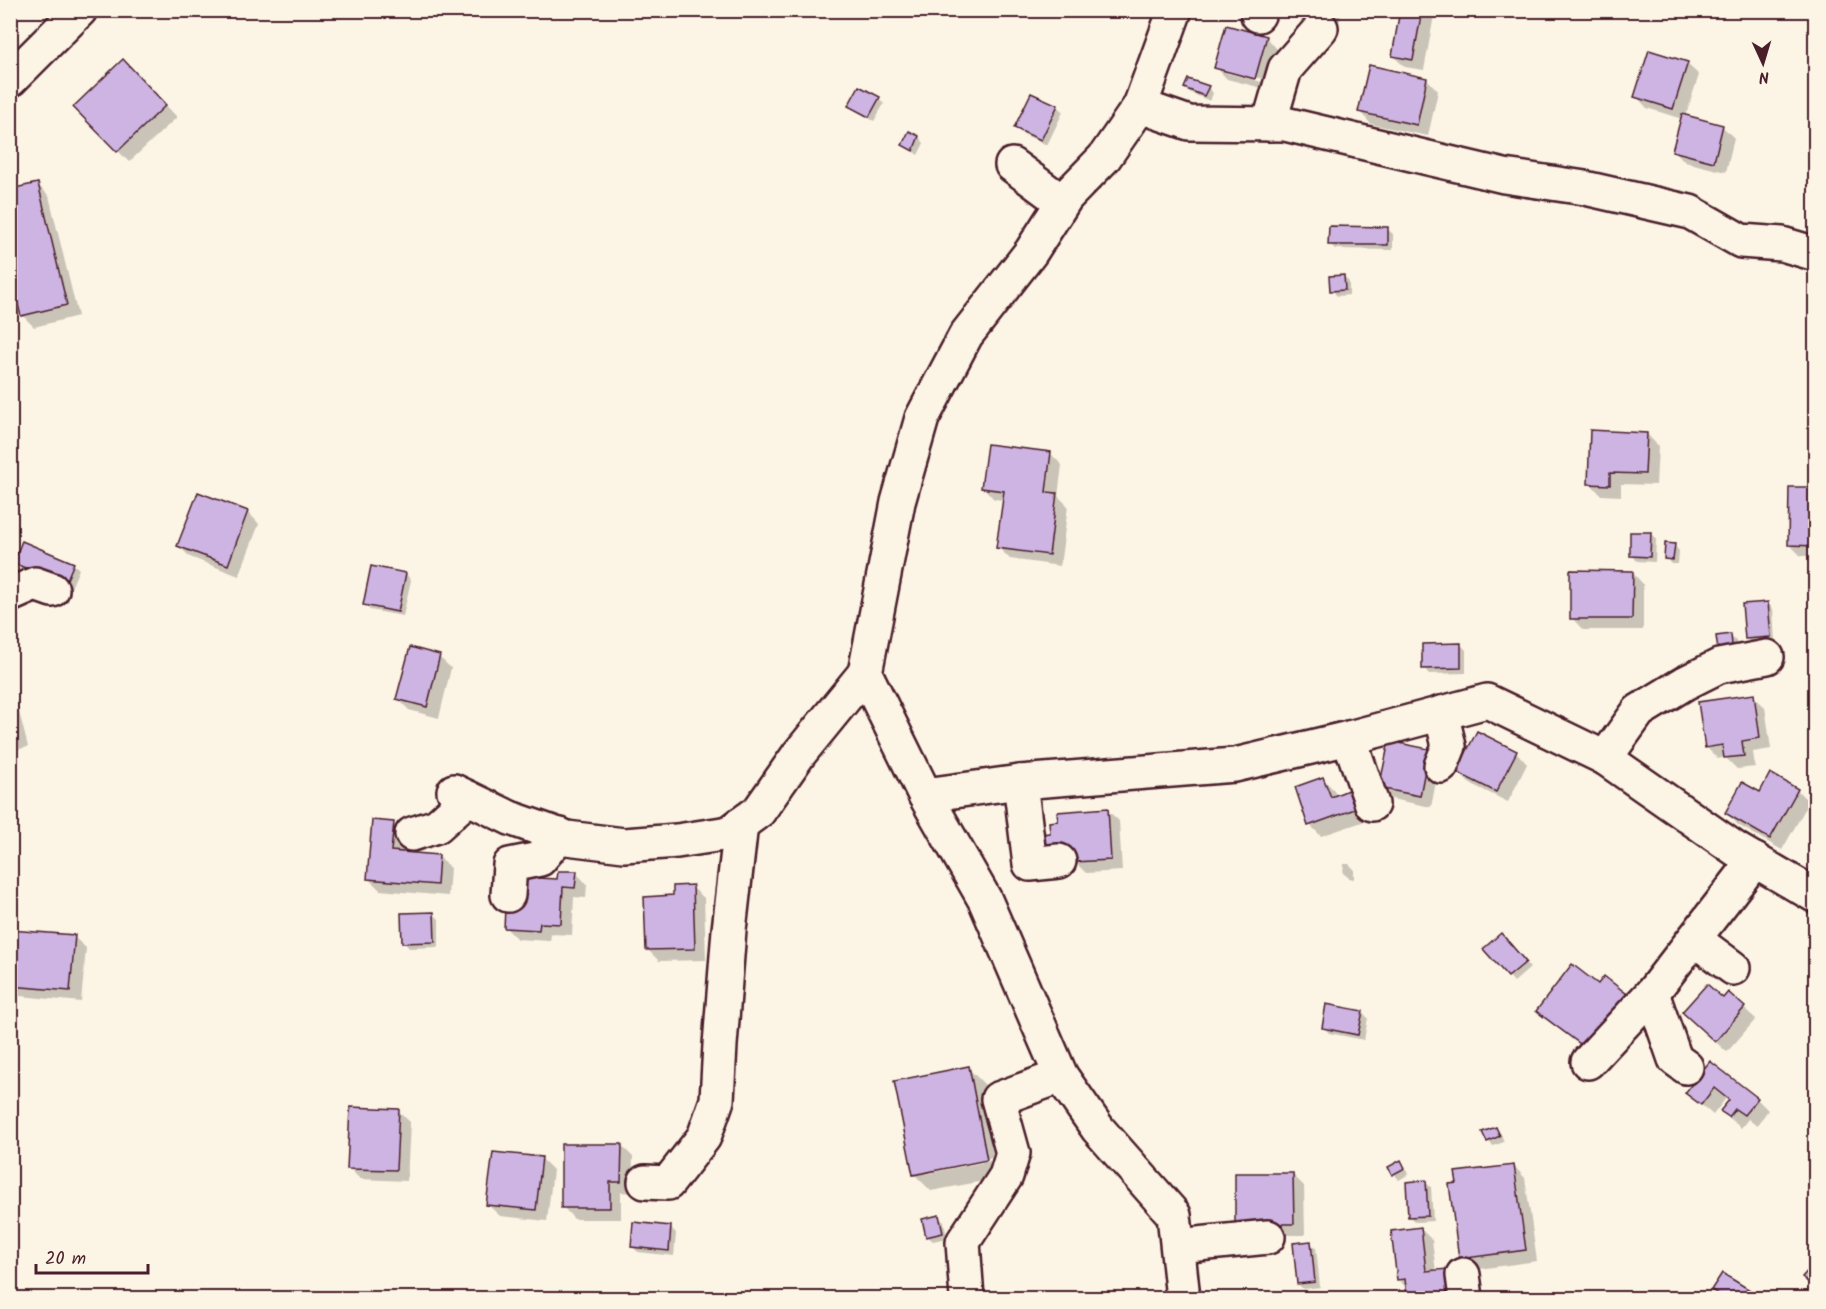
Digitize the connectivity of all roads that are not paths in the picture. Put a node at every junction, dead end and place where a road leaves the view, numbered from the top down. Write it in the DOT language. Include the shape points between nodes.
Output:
graph roads {
  1 [pos="80,10"];
  2 [pos="1175,10"];
  3 [pos="1322,28"];
  4 [pos="10,80"];
  5 [pos="1140,106"];
  6 [pos="1269,124"];
  7 [pos="1012,165"];
  8 [pos="1062,202"];
  9 [pos="1815,254"];
  10 [pos="52,590"];
  11 [pos="10,596"];
  12 [pos="1767,657"];
  13 [pos="865,673"];
  14 [pos="1441,713"];
  15 [pos="1349,738"];
  16 [pos="1605,758"];
  17 [pos="1441,766"];
  18 [pos="1020,782"];
  19 [pos="925,795"];
  20 [pos="1372,804"];
  21 [pos="741,825"];
  22 [pos="412,834"];
  23 [pos="560,835"];
  24 [pos="1755,860"];
  25 [pos="1059,861"];
  26 [pos="508,895"];
  27 [pos="1815,896"];
  28 [pos="1694,939"];
  29 [pos="1733,968"];
  30 [pos="1652,993"];
  31 [pos="1588,1062"];
  32 [pos="1686,1067"];
  33 [pos="1061,1076"];
  34 [pos="645,1182"];
  35 [pos="1268,1237"];
  36 [pos="1178,1246"];
  37 [pos="968,1299"];
  38 [pos="1183,1299"];
  1 -- 4 [label="street"];
  2 -- 5 [label="street"];
  3 -- 6 [label="street" via="1285,69"];
  5 -- 6 [label="street" via="1189,123"];
  5 -- 8 [label="street" via="1104,159"];
  6 -- 9 [label="street" via="1285,124 1504,176 1585,188 1690,212 1741,241 1782,244"];
  7 -- 8 [label="street"];
  8 -- 13 [label="street" via="1031,252 966,334 922,418 898,502"];
  10 -- 11 [label="street" via="35,584"];
  12 -- 16 [label="street" via="1719,666 1639,711"];
  13 -- 19 [label="street"];
  13 -- 21 [label="street" via="759,811"];
  14 -- 15 [label="street"];
  14 -- 16 [label="street" via="1487,701"];
  14 -- 17 [label="street" via="1449,746"];
  15 -- 18 [label="street" via="1235,765"];
  15 -- 20 [label="street"];
  16 -- 24 [label="street"];
  18 -- 19 [label="street"];
  18 -- 25 [label="street" via="1030,864"];
  19 -- 33 [label="street" via="985,900"];
  21 -- 23 [label="street" via="729,833 677,842 624,845"];
  21 -- 34 [label="street" via="717,1100 704,1137 668,1183"];
  22 -- 23 [label="street" via="437,826 461,794 510,818"];
  23 -- 26 [label="street" via="540,859 510,865"];
  24 -- 27 [label="street"];
  24 -- 28 [label="street"];
  28 -- 29 [label="street"];
  28 -- 30 [label="street"];
  30 -- 31 [label="street"];
  30 -- 32 [label="street" via="1675,1059"];
  33 -- 36 [label="street" via="1098,1129 1174,1215"];
  33 -- 37 [label="street" via="998,1099 1012,1154 1006,1176 963,1242"];
  35 -- 36 [label="street"];
  36 -- 38 [label="street"];
}
